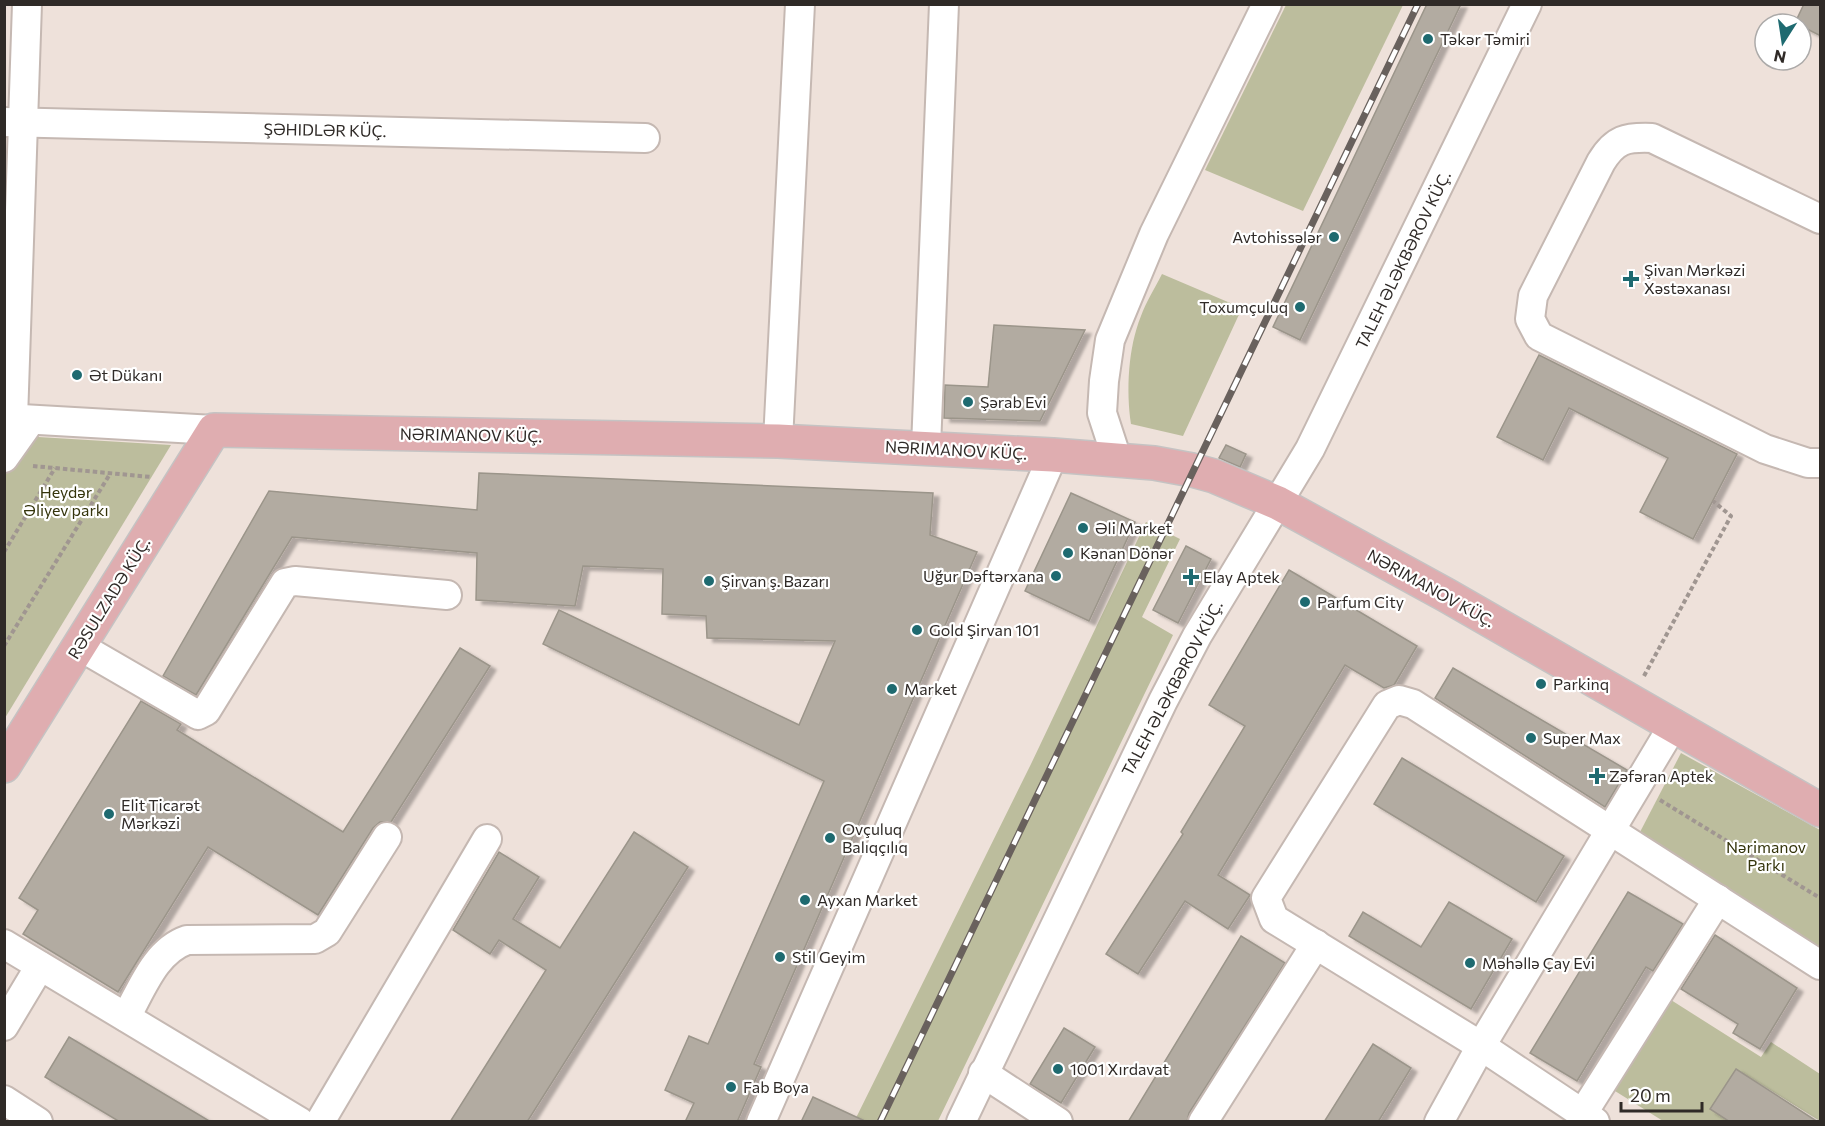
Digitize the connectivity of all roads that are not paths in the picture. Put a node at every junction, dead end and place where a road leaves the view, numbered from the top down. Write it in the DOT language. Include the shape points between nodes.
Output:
graph roads {
  1 [pos="27,4"];
  2 [pos="800,4"];
  3 [pos="944,4"];
  4 [pos="1267,4"];
  5 [pos="1527,4"];
  6 [pos="14,122"];
  7 [pos="645,138"];
  8 [pos="1821,219"];
  9 [pos="16,419"];
  10 [pos="214,430"];
  11 [pos="778,441"];
  12 [pos="926,447"];
  13 [pos="1053,455"];
  14 [pos="1117,459"];
  15 [pos="15,462"];
  16 [pos="1821,463"];
  17 [pos="1278,503"];
  18 [pos="447,595"];
  19 [pos="79,646"];
  20 [pos="1674,724"];
  21 [pos="4,766"];
  22 [pos="1821,810"];
  23 [pos="1611,831"];
  24 [pos="387,837"];
  25 [pos="487,839"];
  26 [pos="1718,899"];
  27 [pos="4,944"];
  28 [pos="1316,944"];
  29 [pos="1821,965"];
  30 [pos="40,966"];
  31 [pos="126,1017"];
  32 [pos="4,1026"];
  33 [pos="1481,1046"];
  34 [pos="983,1073"];
  35 [pos="4,1100"];
  36 [pos="1589,1117"];
  37 [pos="38,1122"];
  38 [pos="300,1122"];
  39 [pos="320,1122"];
  40 [pos="761,1122"];
  41 [pos="961,1122"];
  42 [pos="1058,1122"];
  43 [pos="1203,1122"];
  44 [pos="1439,1122"];
  1 -- 6 [label="street"];
  2 -- 11 [label="street"];
  3 -- 12 [label="street"];
  4 -- 14 [label="street" via="1154,234 1110,340 1102,413"];
  5 -- 17 [label="street, TALEH ƏLƏKBƏROV KÜÇ." via="1332,405"];
  6 -- 7 [label="street, ŞƏHIDLƏR KÜÇ."];
  6 -- 9 [label="street"];
  8 -- 16 [label="street" via="1652,138 1632,137 1611,146 1601,162 1533,296 1530,319 1539,336 1765,449 1808,463"];
  9 -- 10 [label="street, NƏRIMANOV KÜÇ."];
  9 -- 15 [label="street"];
  10 -- 11 [label="main road, NƏRIMANOV KÜÇ."];
  10 -- 19 [label="main road, RƏSULZADƏ KÜÇ."];
  11 -- 12 [label="main road, NƏRIMANOV KÜÇ."];
  12 -- 13 [label="main road, NƏRIMANOV KÜÇ."];
  13 -- 14 [label="main road, NƏRIMANOV KÜÇ."];
  13 -- 40 [label="street"];
  14 -- 17 [label="main road, NƏRIMANOV KÜÇ." via="1203,472"];
  17 -- 20 [label="main road, NƏRIMANOV KÜÇ."];
  17 -- 34 [label="street, TALEH ƏLƏKBƏROV KÜÇ." via="1197,636 1163,701"];
  18 -- 19 [label="street" via="285,583 206,711 198,715"];
  19 -- 21 [label="main road, RƏSULZADƏ KÜÇ."];
  20 -- 22 [label="main road, NƏRIMANOV KÜÇ."];
  20 -- 23 [label="street"];
  23 -- 26 [label="street"];
  23 -- 28 [label="street" via="1413,704 1399,700 1386,705 1266,898 1274,919"];
  23 -- 33 [label="street"];
  24 -- 31 [label="street" via="327,932 315,939 187,940 173,945 163,953"];
  25 -- 39 [label="street"];
  26 -- 29 [label="street"];
  26 -- 36 [label="street"];
  27 -- 30 [label="street"];
  28 -- 33 [label="street"];
  28 -- 43 [label="street"];
  30 -- 31 [label="street"];
  30 -- 32 [label="street"];
  31 -- 38 [label="street"];
  33 -- 36 [label="street"];
  33 -- 44 [label="street"];
  34 -- 41 [label="street, TALEH ƏLƏKBƏROV KÜÇ."];
  34 -- 42 [label="street"];
  35 -- 37 [label="street"];
}
